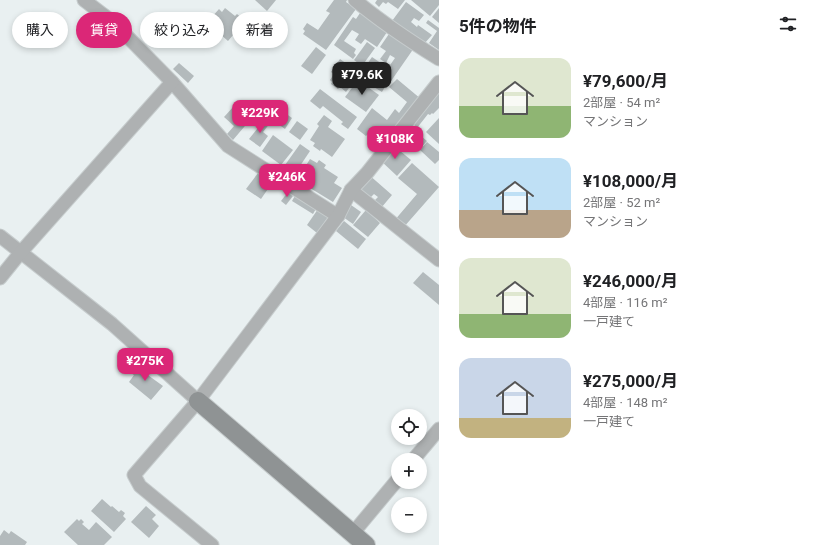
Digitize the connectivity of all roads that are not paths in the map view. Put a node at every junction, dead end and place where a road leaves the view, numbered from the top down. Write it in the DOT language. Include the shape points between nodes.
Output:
graph roads {
  1 [pos="84,0"];
  2 [pos="355,0"];
  3 [pos="439,59"];
  4 [pos="172,82"];
  5 [pos="439,82"];
  6 [pos="351,190"];
  7 [pos="338,216"];
  8 [pos="0,236"];
  9 [pos="21,252"];
  10 [pos="439,260"];
  11 [pos="0,278"];
  12 [pos="198,401"];
  13 [pos="439,429"];
  14 [pos="420,453"];
  15 [pos="391,487"];
  16 [pos="353,533"];
  17 [pos="212,545"];
  18 [pos="366,545"];
  1 -- 4 [label="street" via="114,23"];
  2 -- 3 [label="street"];
  4 -- 7 [label="street" via="228,146"];
  4 -- 9 [label="street"];
  5 -- 6 [label="street"];
  6 -- 7 [label="street"];
  6 -- 10 [label="street"];
  7 -- 12 [label="street"];
  8 -- 9 [label="street"];
  9 -- 11 [label="street"];
  9 -- 12 [label="street" via="112,324"];
  12 -- 16 [label="street"];
  12 -- 17 [label="street" via="134,474 140,486"];
  13 -- 14 [label="street"];
  15 -- 16 [label="street"];
  16 -- 18 [label="street"];
}
